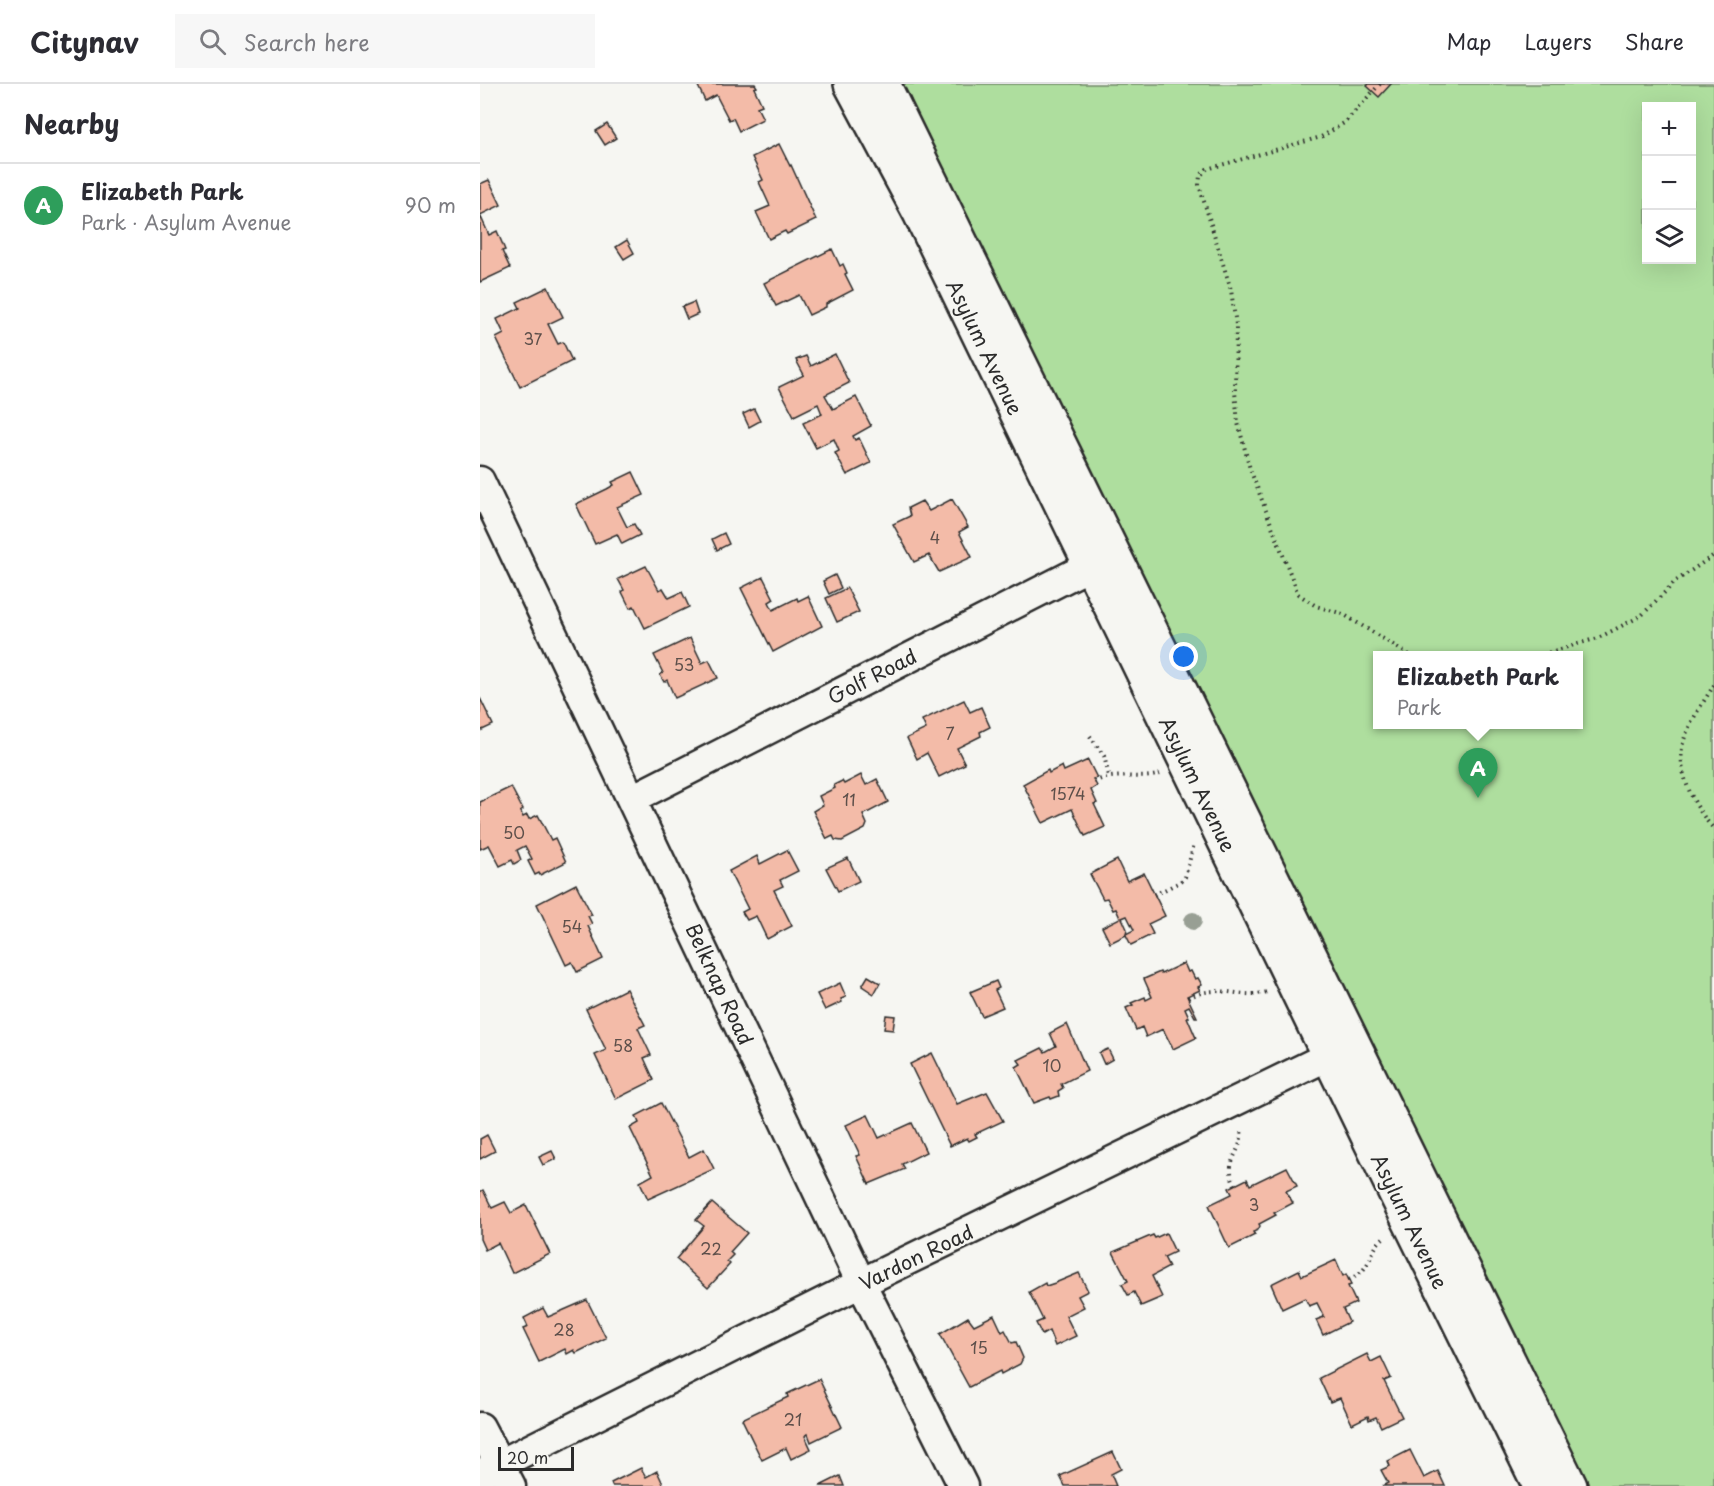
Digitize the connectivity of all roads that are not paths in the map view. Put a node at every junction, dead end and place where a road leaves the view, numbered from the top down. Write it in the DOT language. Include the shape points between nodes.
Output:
graph roads {
  1 [pos="851,84"];
  2 [pos="883,84"];
  3 [pos="480,481"];
  4 [pos="1101,559"];
  5 [pos="632,799"];
  6 [pos="1342,1050"];
  7 [pos="861,1283"];
  8 [pos="480,1427"];
  9 [pos="497,1475"];
  10 [pos="963,1486"];
  11 [pos="1540,1486"];
  12 [pos="1570,1486"];
  1 -- 4 [label="main road, Asylum Avenue"];
  2 -- 4 [label="main road, Asylum Avenue"];
  3 -- 5 [label="street, Belknap Road"];
  4 -- 5 [label="street, Golf Road"];
  4 -- 6 [label="main road, Asylum Avenue"];
  5 -- 7 [label="street, Belknap Road"];
  6 -- 7 [label="street, Vardon Road"];
  6 -- 11 [label="main road, Asylum Avenue"];
  6 -- 12 [label="main road, Asylum Avenue"];
  7 -- 9 [label="street, Vardon Road"];
  7 -- 10 [label="street, Belknap Road"];
  8 -- 9 [label="street"];
}
